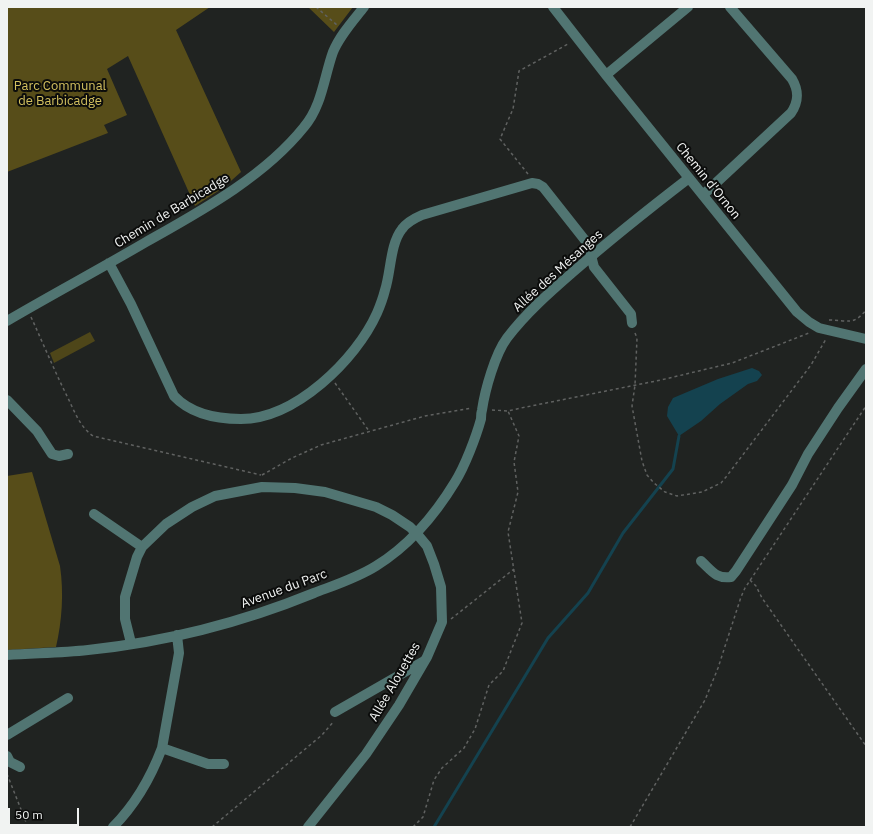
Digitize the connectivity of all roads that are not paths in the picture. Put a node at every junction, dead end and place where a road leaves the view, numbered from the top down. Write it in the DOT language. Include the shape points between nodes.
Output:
graph roads {
  1 [pos="364,7"];
  2 [pos="553,7"];
  3 [pos="688,7"];
  4 [pos="730,7"];
  5 [pos="606,75"];
  6 [pos="689,178"];
  7 [pos="703,195"];
  8 [pos="591,256"];
  9 [pos="109,264"];
  10 [pos="7,321"];
  11 [pos="632,323"];
  12 [pos="866,339"];
  13 [pos="866,369"];
  14 [pos="7,400"];
  15 [pos="482,410"];
  16 [pos="68,454"];
  17 [pos="94,514"];
  18 [pos="417,534"];
  19 [pos="142,547"];
  20 [pos="702,561"];
  21 [pos="177,635"];
  22 [pos="131,644"];
  23 [pos="7,655"];
  24 [pos="424,661"];
  25 [pos="68,698"];
  26 [pos="337,715"];
  27 [pos="7,734"];
  28 [pos="162,748"];
  29 [pos="7,756"];
  30 [pos="224,764"];
  31 [pos="20,767"];
  32 [pos="113,827"];
  33 [pos="308,827"];
  1 -- 9 [label="street, Chemin de Barbicadge" via="334,50 316,109 305,126 283,150 214,202"];
  2 -- 5 [label="street, Chemin d'Ornon"];
  3 -- 5 [label="street"];
  4 -- 7 [label="street" via="792,79 798,95 796,106 791,113"];
  5 -- 6 [label="street, Chemin d'Ornon"];
  6 -- 7 [label="street, Chemin d'Ornon"];
  6 -- 8 [label="street, Allée des Mésanges"];
  7 -- 12 [label="street, Chemin d'Ornon" via="794,309 818,328"];
  8 -- 9 [label="street" via="588,244 543,187 535,183 422,215 405,225 400,232 376,314 352,352 330,375 293,404 275,413 253,418 216,417 195,411 177,400"];
  8 -- 11 [label="street" via="594,267 631,314"];
  8 -- 15 [label="street, Allée des Mésanges" via="545,297 505,340 496,359"];
  9 -- 10 [label="street, Chemin de Barbicadge"];
  13 -- 20 [label="street" via="838,408 792,485 731,577 723,578 715,574"];
  14 -- 16 [label="street" via="44,440 52,454"];
  15 -- 18 [label="street, Avenue du Parc" via="470,450 457,479 440,506"];
  17 -- 19 [label="street"];
  18 -- 19 [label="street, Allée Alouettes" via="392,515 376,507 326,492 262,487 215,496 192,507 166,524"];
  18 -- 21 [label="street, Avenue du Parc" via="376,566 349,579 252,616"];
  18 -- 24 [label="street, Allée Alouettes" via="427,546 441,586 442,622"];
  19 -- 22 [label="street" via="125,597 125,619"];
  21 -- 22 [label="street, Avenue du Parc"];
  21 -- 28 [label="street" via="179,653"];
  22 -- 23 [label="street, Avenue du Parc" via="88,650"];
  24 -- 26 [label="street"];
  24 -- 33 [label="street, Allée Alouettes" via="399,706 366,754"];
  25 -- 27 [label="street"];
  28 -- 30 [label="street" via="208,764"];
  28 -- 32 [label="street" via="142,789"];
  29 -- 31 [label="street" via="10,762"];
}
